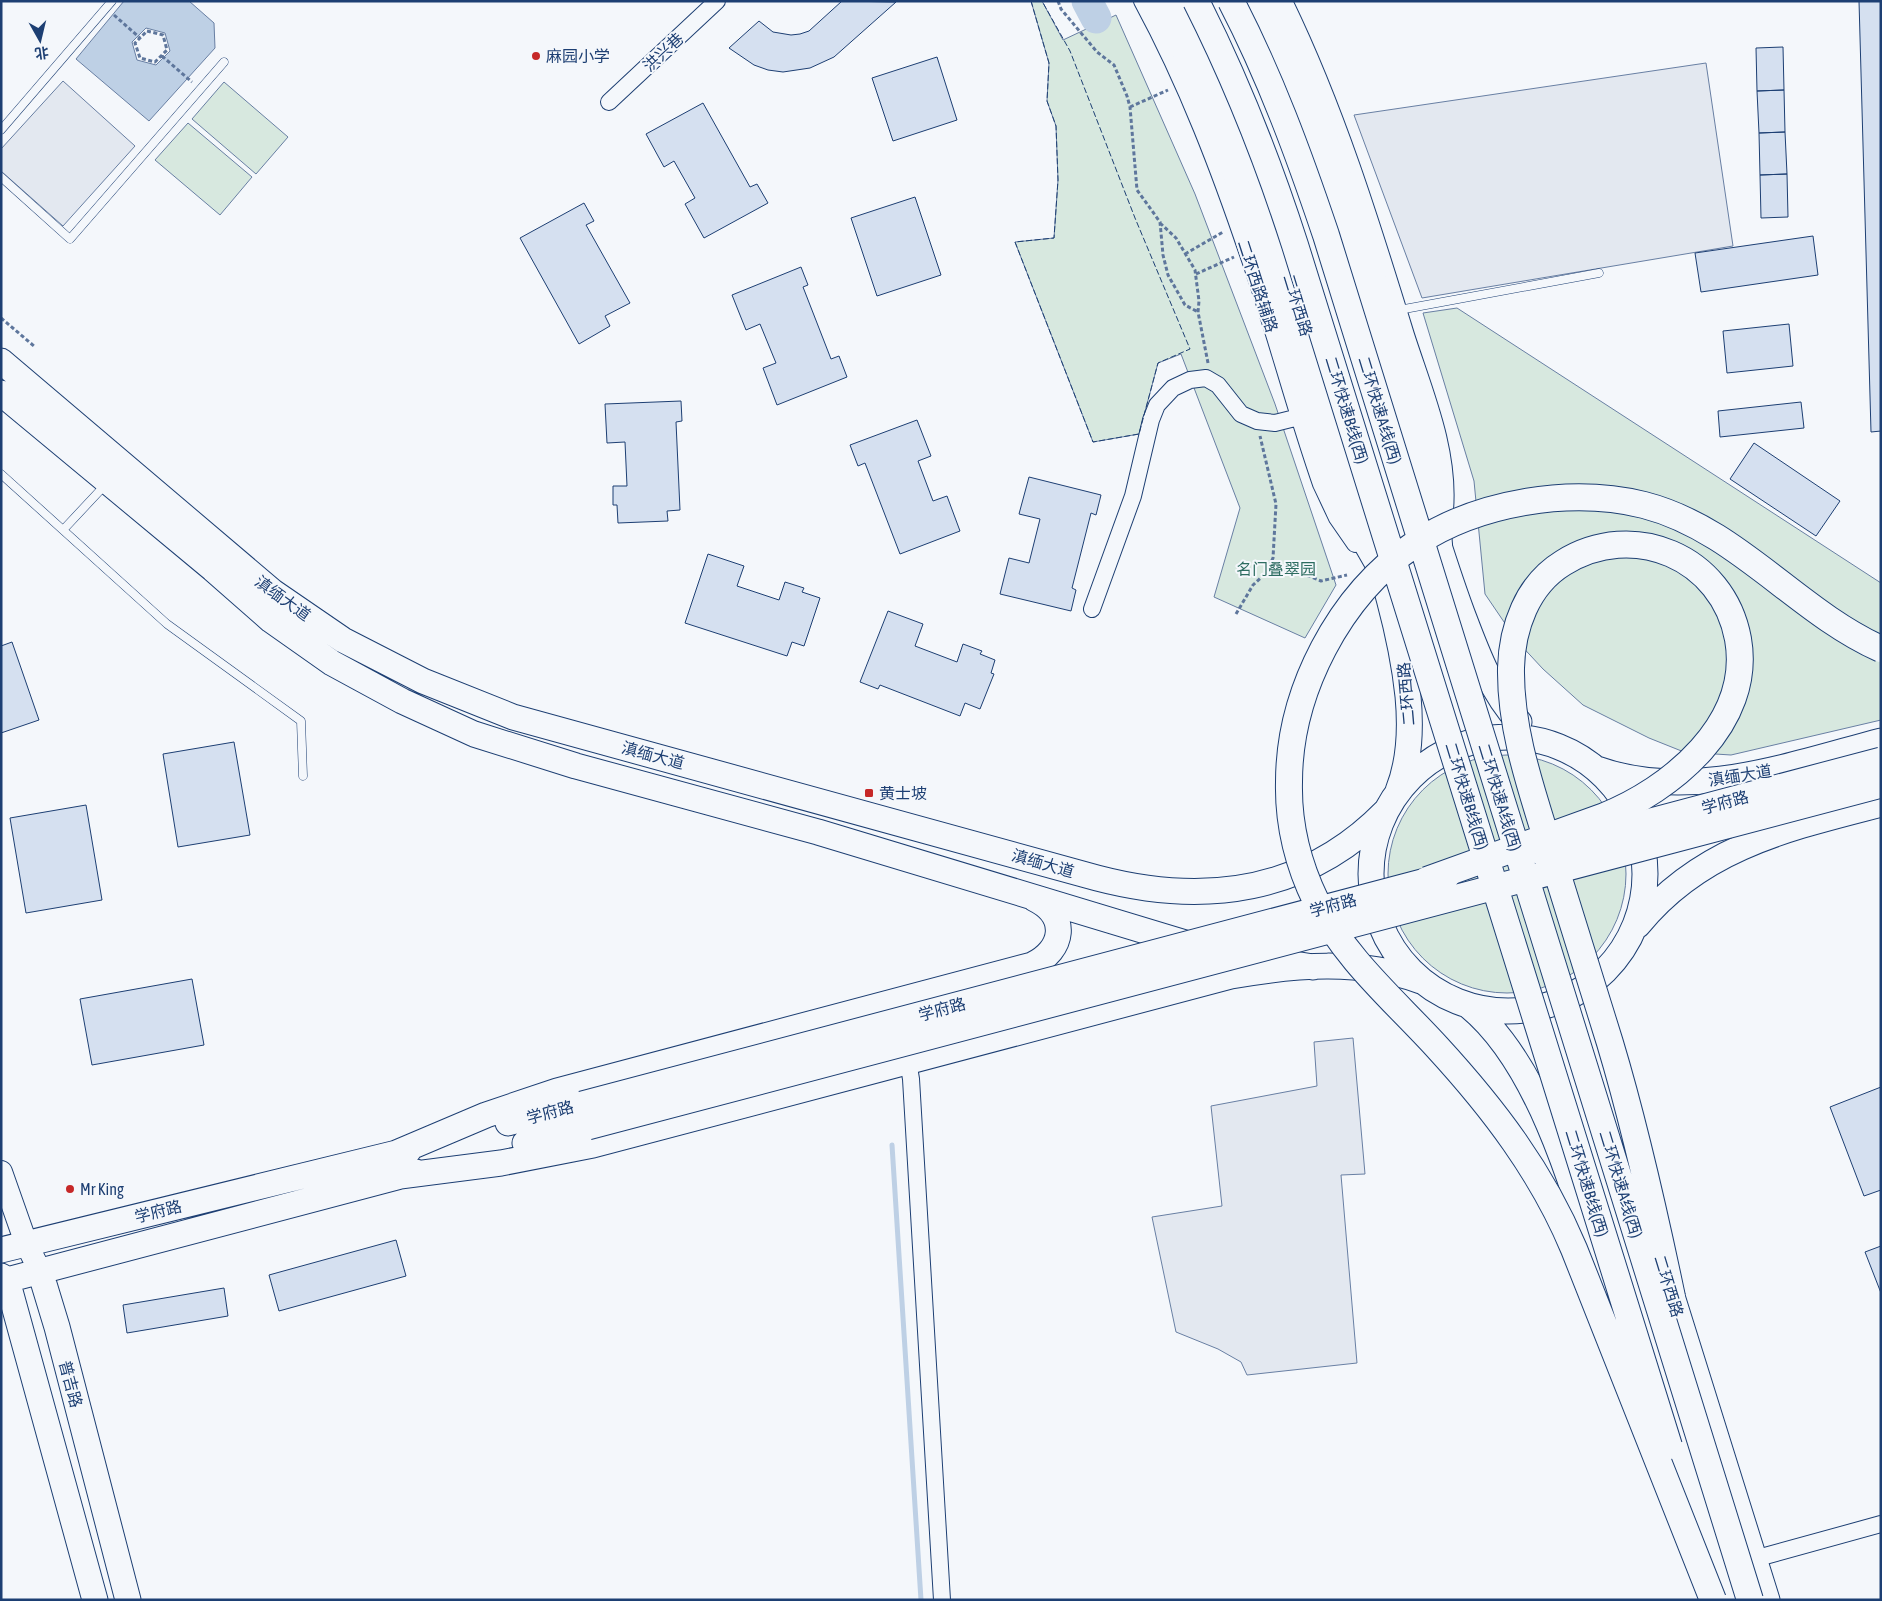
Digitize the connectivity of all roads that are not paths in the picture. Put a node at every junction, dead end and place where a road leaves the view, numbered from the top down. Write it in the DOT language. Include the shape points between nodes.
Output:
graph roads {
  1 [pos="112,1"];
  2 [pos="717,1"];
  3 [pos="1142,1"];
  4 [pos="1160,1"];
  5 [pos="1178,1"];
  6 [pos="1196,1"];
  7 [pos="1232,1"];
  8 [pos="1249,1"];
  9 [pos="1267,1"];
  10 [pos="1284,1"];
  11 [pos="224,62"];
  12 [pos="609,102"];
  13 [pos="1,130"];
  14 [pos="1,177"];
  15 [pos="1599,273"];
  16 [pos="1389,306"];
  17 [pos="1,361"];
  18 [pos="1,393"];
  19 [pos="1299,417"];
  20 [pos="1,474"];
  21 [pos="107,482"];
  22 [pos="63,530"];
  23 [pos="1439,545"];
  24 [pos="1379,565"];
  25 [pos="1092,610"];
  26 [pos="1881,649"];
  27 [pos="1542,741"];
  28 [pos="1881,742"];
  29 [pos="1881,760"];
  30 [pos="1596,769"];
  31 [pos="303,776"];
  32 [pos="1744,776"];
  33 [pos="1881,785"];
  34 [pos="1391,802"];
  35 [pos="1881,804"];
  36 [pos="1765,836"];
  37 [pos="1427,880"];
  38 [pos="1033,898"];
  39 [pos="1632,934"];
  40 [pos="1611,966"];
  41 [pos="1313,967"];
  42 [pos="992,976"];
  43 [pos="1422,981"];
  44 [pos="1469,1006"];
  45 [pos="1010,1034"];
  46 [pos="908,1061"];
  47 [pos="585,1115"];
  48 [pos="397,1165"];
  49 [pos="1,1172"];
  50 [pos="1641,1196"];
  51 [pos="1581,1216"];
  52 [pos="26,1243"];
  53 [pos="1,1250"];
  54 [pos="1,1256"];
  55 [pos="40,1271"];
  56 [pos="4,1278"];
  57 [pos="1696,1424"];
  58 [pos="1881,1524"];
  59 [pos="1754,1559"];
  60 [pos="95,1600"];
  61 [pos="128,1600"];
  62 [pos="942,1600"];
  63 [pos="1700,1600"];
  64 [pos="1713,1600"];
  65 [pos="1717,1600"];
  66 [pos="1750,1600"];
  67 [pos="1766,1600"];
  1 -- 13 [label="lane"];
  2 -- 12 [label="street, 洪兴巷"];
  3 -- 19 [label="street, 二环西路辅路" via="1211,148 1248,253"];
  4 -- 24 [label="highway" via="1203,89 1241,183 1338,487"];
  5 -- 24 [label="main road, 二环西路" via="1229,110 1261,192"];
  6 -- 65 [label="highway, 二环快速B线(西), bridge" via="1251,122 1296,245"];
  7 -- 57 [label="highway, 二环快速A线(西), bridge" via="1282,112 1323,228"];
  8 -- 23 [label="main road" via="1288,85 1321,171"];
  9 -- 16 [label="highway" via="1325,137"];
  10 -- 16 [label="street" via="1308,51 1342,138"];
  11 -- 14 [label="lane" via="70,239"];
  15 -- 16 [label="lane"];
  16 -- 23 [label="highway" via="1426,452"];
  17 -- 34 [label="main road, 滇缅大道" via="273,592 343,640 423,681 514,717 1123,885 1164,891 1218,892 1280,878 1316,863 1362,834"];
  18 -- 21 [label="main road, 滇缅大道"];
  19 -- 24 [label="street, 二环西路辅路" via="1334,513 1353,542"];
  19 -- 25 [label="street" via="1275,423 1257,421 1241,414 1218,385 1206,378 1190,380 1173,388 1157,405 1151,420 1133,496"];
  20 -- 22 [label="lane"];
  21 -- 22 [label="lane"];
  21 -- 38 [label="main road, 滇缅大道" via="272,620 332,663 402,701 474,734 576,766 818,832"];
  22 -- 31 [label="lane" via="168,624 301,721"];
  23 -- 24 [label="main road" via="1435,563 1418,576 1395,577 1385,573"];
  23 -- 27 [label="main road" via="1468,630 1488,674 1513,715"];
  24 -- 34 [label="main road, 二环西路" via="1396,628 1410,726 1403,774"];
  26 -- 64 [label="highway, bridge" via="1851,634 1727,544 1678,517 1643,505 1604,499 1536,502 1491,510 1451,524 1414,544 1382,570 1353,603 1328,642 1307,688 1293,736 1288,782 1292,826 1302,867 1318,904 1337,937 1359,965 1438,1048 1492,1111 1547,1192 1574,1248"];
  27 -- 30 [label="main road" via="1574,754"];
  27 -- 34 [label="main road, 滇缅大道" via="1501,737 1461,745 1425,765"];
  28 -- 32 [label="main road, 滇缅大道"];
  29 -- 37 [label="main road, 学府路, bridge"];
  30 -- 32 [label="main road, 滇缅大道" via="1630,778 1663,781"];
  30 -- 39 [label="main road" via="1624,799 1641,836 1646,876 1640,916"];
  32 -- 36 [label="main road" via="1726,793 1725,817 1742,835"];
  33 -- 47 [label="main road, 学府路, bridge"];
  34 -- 43 [label="main road, 二环西路" via="1372,850 1370,870 1374,906 1396,955"];
  35 -- 36 [label="main road"];
  36 -- 39 [label="main road" via="1725,855 1690,877 1651,910"];
  37 -- 47 [label="main road, 学府路, bridge"];
  37 -- 57 [label="highway, bridge" via="1528,844 1538,840 1547,837 1593,820 1623,808 1656,790 1699,753 1730,703 1739,656 1738,639 1727,608 1695,568 1665,550 1631,543 1593,548 1553,569 1526,604 1515,639 1511,681 1525,768 1539,816 1545,834 1548,844 1560,882 1563,891 1615,1059 1637,1142 1668,1276"];
  38 -- 41 [label="main road, 滇缅大道" via="1199,947"];
  38 -- 42 [label="main road" via="1046,905 1056,920 1059,931 1054,948 1039,962"];
  39 -- 40 [label="main road"];
  40 -- 44 [label="main road" via="1581,991 1545,1006 1507,1011"];
  40 -- 50 [label="main road, 二环西路" via="1607,1009 1611,1061 1623,1128"];
  41 -- 43 [label="main road, 学府路" via="1371,969"];
  41 -- 45 [label="main road, 学府路" via="1231,976"];
  42 -- 45 [label="main road" via="1012,984 1022,1002 1020,1023"];
  42 -- 48 [label="main road" via="548,1094 478,1118"];
  43 -- 44 [label="main road" via="1436,992"];
  44 -- 51 [label="main road" via="1491,1026 1527,1080 1552,1136"];
  45 -- 46 [label="main road, 学府路"];
  46 -- 48 [label="main road, 学府路" via="574,1149 493,1165"];
  46 -- 62 [label="street"];
  47 -- 48 [label="main road, 学府路"];
  48 -- 52 [label="main road, 学府路"];
  48 -- 55 [label="main road, 学府路"];
  49 -- 52 [label="main road, 普吉路"];
  50 -- 51 [label="main road" via="1624,1182 1601,1182 1583,1197"];
  50 -- 59 [label="main road, 二环西路"];
  51 -- 63 [label="main road"];
  52 -- 53 [label="main road, 学府路"];
  52 -- 55 [label="main road, 普吉路"];
  53 -- 55 [label="main road, 学府路"];
  54 -- 56 [label="main road"];
  55 -- 56 [label="main road, 学府路"];
  55 -- 61 [label="main road, 普吉路"];
  56 -- 60 [label="main road"];
  57 -- 66 [label="highway, 二环快速A线(西), bridge"];
  58 -- 59 [label="street"];
  59 -- 67 [label="main road, 二环西路"];
}
